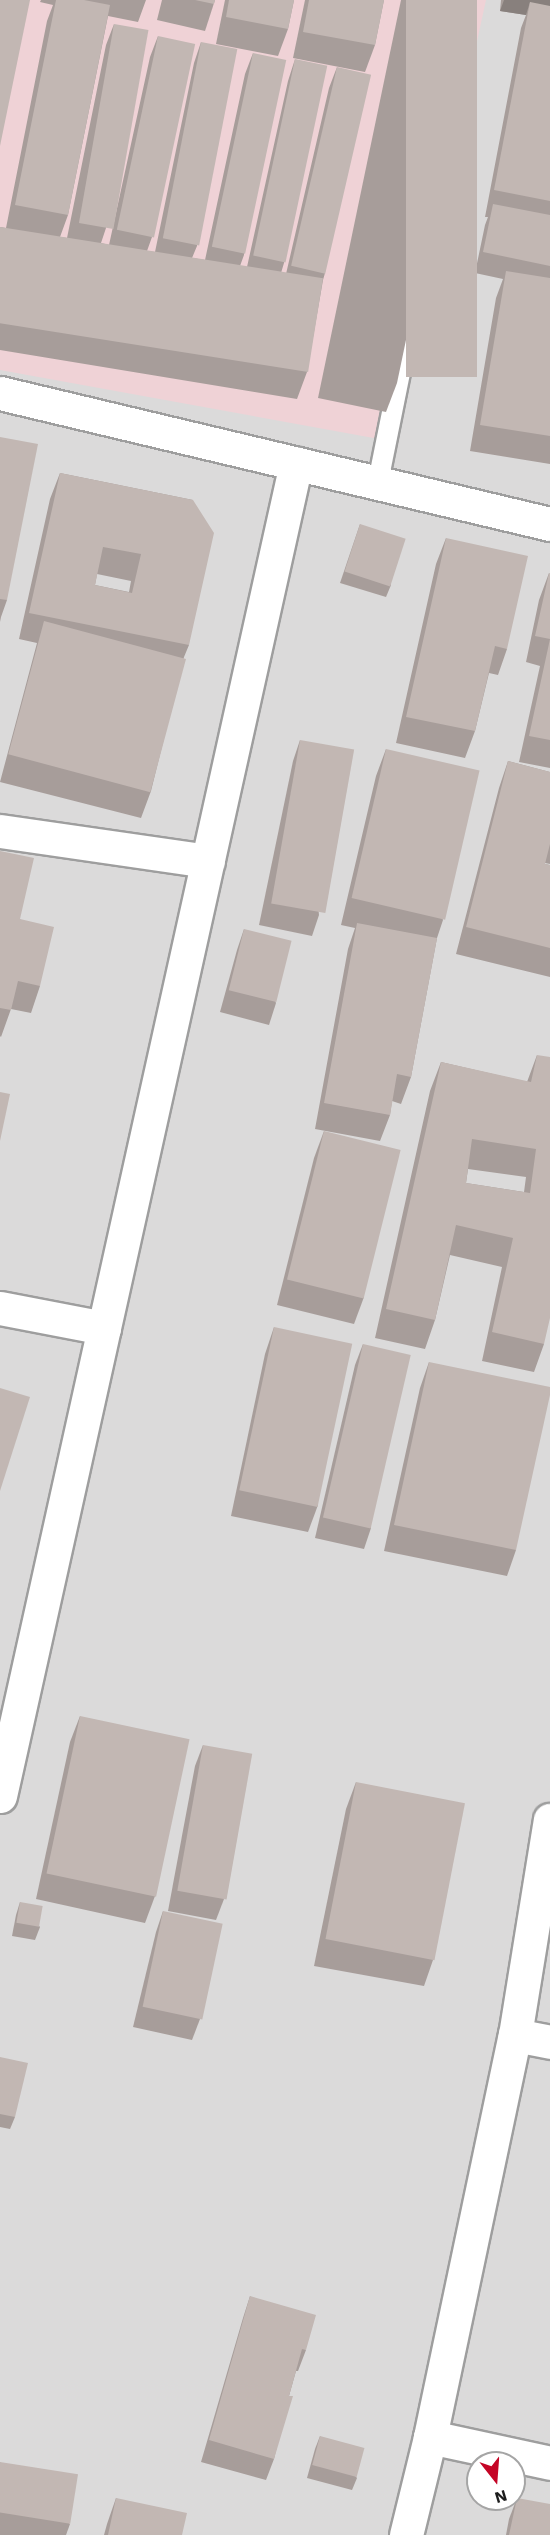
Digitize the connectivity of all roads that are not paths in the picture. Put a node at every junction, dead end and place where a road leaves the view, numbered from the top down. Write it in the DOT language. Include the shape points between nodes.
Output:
graph roads {
  1 [pos="427,235"];
  2 [pos="0,393"];
  3 [pos="296,464"];
  4 [pos="378,482"];
  5 [pos="550,524"];
  6 [pos="0,831"];
  7 [pos="208,861"];
  8 [pos="0,1308"];
  9 [pos="104,1328"];
  10 [pos="0,1796"];
  11 [pos="550,1820"];
  12 [pos="515,2035"];
  13 [pos="550,2042"];
  14 [pos="430,2437"];
  15 [pos="550,2463"];
  16 [pos="406,2535"];
  1 -- 4 [label="lane"];
  2 -- 3 [label="street"];
  3 -- 4 [label="street"];
  3 -- 7 [label="street"];
  4 -- 5 [label="street"];
  6 -- 7 [label="street"];
  7 -- 9 [label="street"];
  8 -- 9 [label="street"];
  9 -- 10 [label="street"];
  11 -- 12 [label="street"];
  12 -- 13 [label="street"];
  12 -- 14 [label="street"];
  14 -- 15 [label="street"];
  14 -- 16 [label="street"];
}
